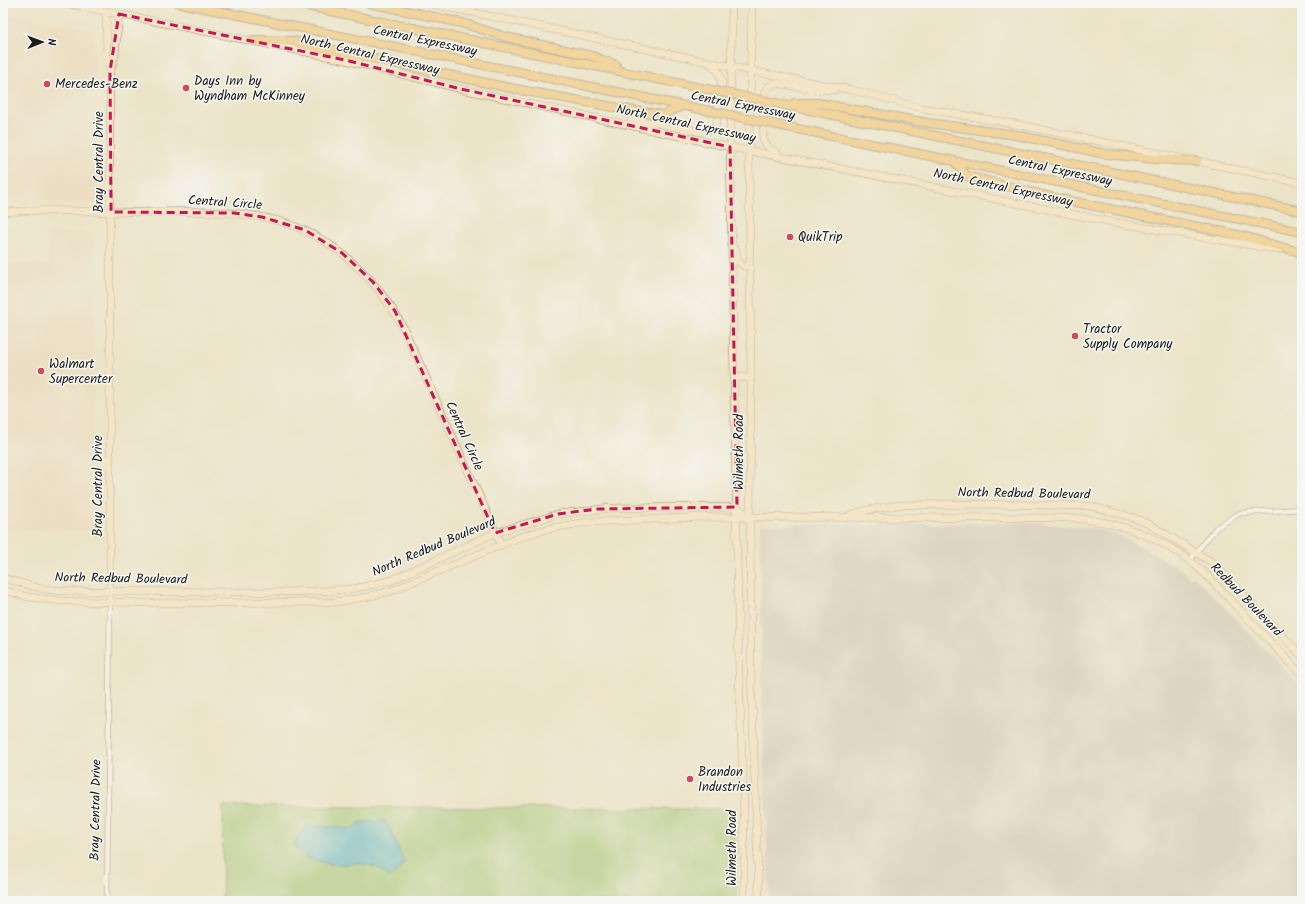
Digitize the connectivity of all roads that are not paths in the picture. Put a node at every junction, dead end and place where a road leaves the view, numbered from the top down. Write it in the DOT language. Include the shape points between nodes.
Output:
graph roads {
  1 [pos="179,3"];
  2 [pos="292,3"];
  3 [pos="369,3"];
  4 [pos="427,3"];
  5 [pos="732,3"];
  6 [pos="752,3"];
  7 [pos="71,4"];
  8 [pos="106,11"];
  9 [pos="119,14"];
  10 [pos="253,40"];
  11 [pos="706,60"];
  12 [pos="732,66"];
  13 [pos="110,71"];
  14 [pos="752,71"];
  15 [pos="637,73"];
  16 [pos="852,90"];
  17 [pos="775,103"];
  18 [pos="682,106"];
  19 [pos="613,121"];
  20 [pos="730,147"];
  21 [pos="749,151"];
  22 [pos="781,156"];
  23 [pos="954,161"];
  24 [pos="1196,161"];
  25 [pos="1302,183"];
  26 [pos="731,191"];
  27 [pos="1302,211"];
  28 [pos="3,212"];
  29 [pos="111,212"];
  30 [pos="1302,232"];
  31 [pos="1302,254"];
  32 [pos="750,267"];
  33 [pos="735,377"];
  34 [pos="751,378"];
  35 [pos="737,507"];
  36 [pos="1302,509"];
  37 [pos="738,517"];
  38 [pos="750,517"];
  39 [pos="844,517"];
  40 [pos="495,533"];
  41 [pos="500,544"];
  42 [pos="1196,552"];
  43 [pos="1189,561"];
  44 [pos="3,578"];
  45 [pos="364,587"];
  46 [pos="3,590"];
  47 [pos="110,592"];
  48 [pos="229,592"];
  49 [pos="366,597"];
  50 [pos="110,603"];
  51 [pos="229,603"];
  52 [pos="1302,656"];
  53 [pos="1302,674"];
  54 [pos="755,786"];
  55 [pos="743,787"];
  56 [pos="107,901"];
  57 [pos="744,901"];
  58 [pos="759,901"];
  1 -- 18 [label="highway, Central Expressway"];
  2 -- 15 [label="highway, Central Expressway"];
  3 -- 15 [label="highway" via="462,23 506,37 592,56"];
  4 -- 11 [label="main road"];
  5 -- 12 [label="main road, Wilmeth Road"];
  6 -- 14 [label="main road, Wilmeth Road"];
  7 -- 8 [label="main road, North Central Expressway"];
  8 -- 9 [label="main road, North Central Expressway"];
  8 -- 13 [label="main road, Bray Central Drive" via="106,54"];
  9 -- 10 [label="main road, North Central Expressway"];
  9 -- 13 [label="main road, Bray Central Drive" via="115,55"];
  10 -- 18 [label="highway" via="292,42 530,92 635,111 663,115"];
  10 -- 19 [label="main road, North Central Expressway" via="379,67 461,89"];
  11 -- 12 [label="main road"];
  11 -- 19 [label="main road" via="718,71 722,82 716,125 713,130 701,132 657,123"];
  12 -- 14 [label="main road"];
  12 -- 20 [label="main road, Wilmeth Road"];
  13 -- 29 [label="main road, Bray Central Drive"];
  14 -- 16 [label="main road"];
  14 -- 21 [label="main road, Wilmeth Road"];
  15 -- 17 [label="highway, Central Expressway, bridge"];
  16 -- 22 [label="main road" via="819,90 776,83 768,87 764,93 763,140 768,148"];
  16 -- 24 [label="main road" via="922,108"];
  17 -- 24 [label="highway" via="818,103 928,123 1016,135 1106,154"];
  17 -- 27 [label="highway, Central Expressway"];
  18 -- 23 [label="highway, Central Expressway, bridge"];
  19 -- 20 [label="main road, North Central Expressway"];
  20 -- 21 [label="main road, North Central Expressway"];
  20 -- 26 [label="main road, Wilmeth Road"];
  21 -- 22 [label="main road, North Central Expressway"];
  21 -- 32 [label="main road, Wilmeth Road"];
  22 -- 31 [label="main road, North Central Expressway" via="1112,222"];
  23 -- 30 [label="highway, Central Expressway"];
  23 -- 31 [label="highway" via="967,176 1056,198 1243,236"];
  24 -- 25 [label="main road"];
  26 -- 32 [label="main road" via="735,211 737,261"];
  26 -- 33 [label="main road, Wilmeth Road"];
  28 -- 29 [label="main road, Central Circle"];
  29 -- 40 [label="main road, Central Circle" via="234,213 262,217 305,230 342,253 373,282 398,317"];
  29 -- 47 [label="main road, Bray Central Drive"];
  32 -- 34 [label="main road, Wilmeth Road"];
  33 -- 34 [label="main road"];
  33 -- 35 [label="main road, Wilmeth Road"];
  34 -- 38 [label="main road, Wilmeth Road"];
  35 -- 37 [label="main road, Wilmeth Road"];
  35 -- 38 [label="main road"];
  35 -- 40 [label="main road, North Redbud Boulevard" via="597,509 558,514"];
  36 -- 42 [label="street" via="1240,513 1216,528"];
  37 -- 38 [label="main road, North Redbud Boulevard"];
  37 -- 41 [label="main road, North Redbud Boulevard" via="587,522 547,529"];
  37 -- 55 [label="main road, Wilmeth Road"];
  38 -- 39 [label="main road, North Redbud Boulevard"];
  38 -- 54 [label="main road, Wilmeth Road"];
  39 -- 42 [label="main road, North Redbud Boulevard" via="862,511 899,505 1091,506 1131,516"];
  39 -- 43 [label="main road, North Redbud Boulevard" via="1088,519 1148,536"];
  40 -- 41 [label="main road, Central Circle"];
  40 -- 45 [label="main road, North Redbud Boulevard" via="399,577"];
  41 -- 49 [label="main road, North Redbud Boulevard" via="398,588"];
  42 -- 43 [label="street"];
  42 -- 52 [label="main road, Redbud Boulevard" via="1220,570"];
  43 -- 53 [label="main road, Redbud Boulevard"];
  44 -- 47 [label="main road, North Redbud Boulevard" via="61,591"];
  45 -- 48 [label="main road, North Redbud Boulevard" via="323,591"];
  45 -- 49 [label="main road"];
  46 -- 50 [label="main road, North Redbud Boulevard" via="48,600"];
  47 -- 48 [label="main road, North Redbud Boulevard"];
  47 -- 50 [label="main road, Bray Central Drive"];
  48 -- 51 [label="main road"];
  49 -- 51 [label="main road, North Redbud Boulevard" via="326,602"];
  50 -- 51 [label="main road, North Redbud Boulevard"];
  50 -- 56 [label="street, Bray Central Drive"];
  54 -- 55 [label="main road"];
  54 -- 58 [label="main road, Wilmeth Road"];
  55 -- 57 [label="main road, Wilmeth Road"];
}
